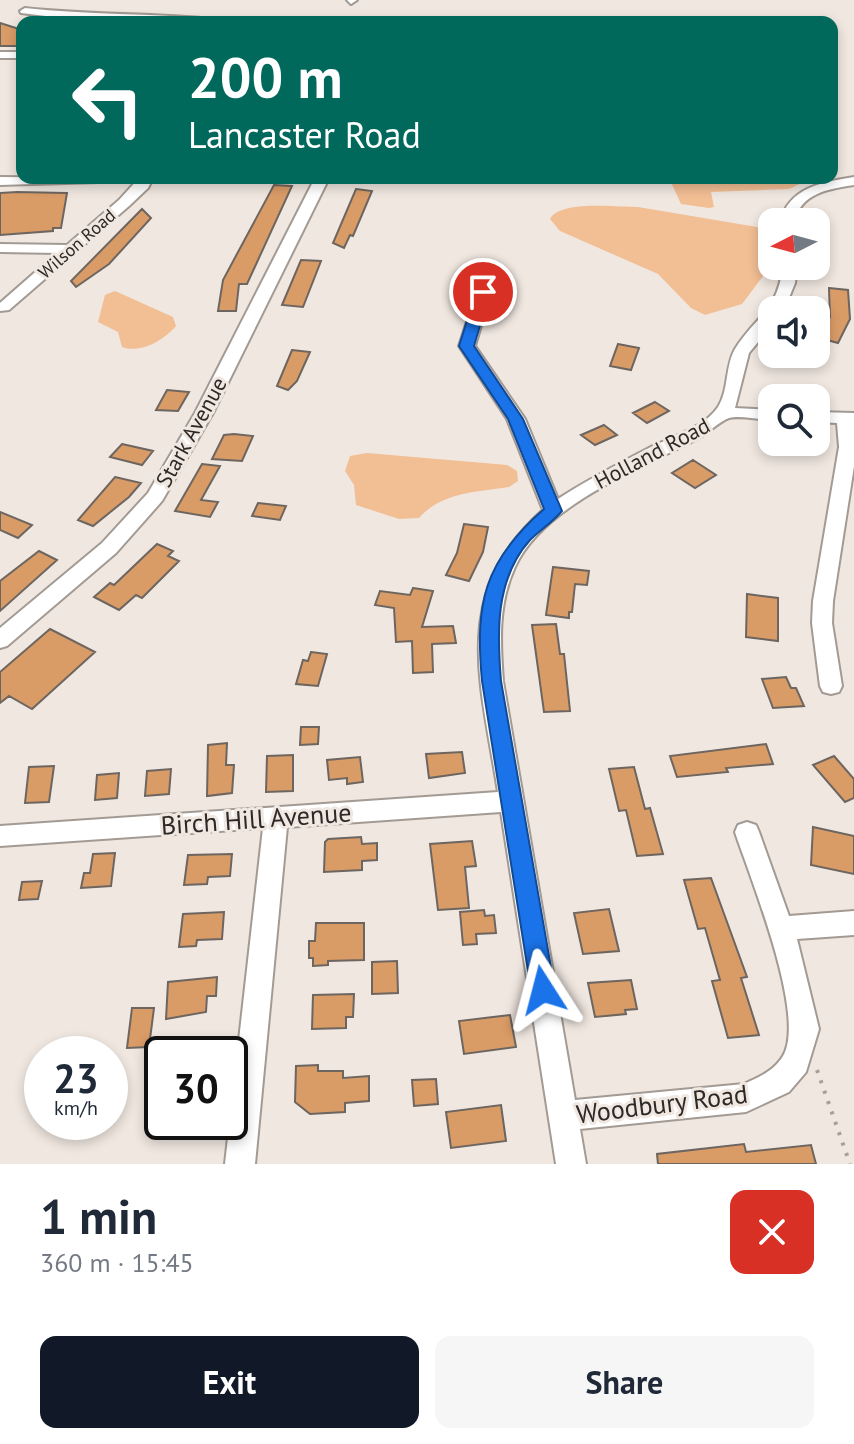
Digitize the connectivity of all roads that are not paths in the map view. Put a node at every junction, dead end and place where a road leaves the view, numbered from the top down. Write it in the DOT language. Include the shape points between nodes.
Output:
graph roads {
  1 [pos="25,11"];
  2 [pos="68,16"];
  3 [pos="143,184"];
  4 [pos="319,184"];
  5 [pos="837,184"];
  6 [pos="791,208"];
  7 [pos="0,248"];
  8 [pos="71,249"];
  9 [pos="490,272"];
  10 [pos="4,307"];
  11 [pos="758,333"];
  12 [pos="724,413"];
  13 [pos="758,414"];
  14 [pos="849,418"];
  15 [pos="553,511"];
  16 [pos="0,640"];
  17 [pos="831,686"];
  18 [pos="513,801"];
  19 [pos="276,819"];
  20 [pos="747,832"];
  21 [pos="0,836"];
  22 [pos="854,923"];
  23 [pos="781,928"];
  24 [pos="563,1116"];
  25 [pos="240,1164"];
  26 [pos="571,1164"];
  1 -- 2 [label="street"];
  3 -- 8 [label="street, Wilson Road"];
  4 -- 16 [label="street, Stark Avenue" via="163,485 109,548"];
  5 -- 6 [label="street" via="804,195"];
  7 -- 8 [label="street"];
  8 -- 10 [label="street, Wilson Road"];
  9 -- 15 [label="street" via="467,346 516,419"];
  11 -- 12 [label="street, Holland Road" via="742,353"];
  12 -- 13 [label="street"];
  12 -- 15 [label="street, Holland Road"];
  14 -- 17 [label="street" via="822,612"];
  15 -- 18 [label="street, Holland Road" via="529,530 503,572 488,619 490,667"];
  18 -- 19 [label="street, Birch Hill Avenue"];
  18 -- 24 [label="street, Holland Road"];
  19 -- 21 [label="street, Birch Hill Avenue"];
  19 -- 25 [label="street"];
  20 -- 23 [label="street"];
  22 -- 23 [label="street"];
  23 -- 24 [label="street, Woodbury Road" via="804,1020 799,1054 779,1082 746,1098"];
  24 -- 26 [label="street, Holland Road"];
}
